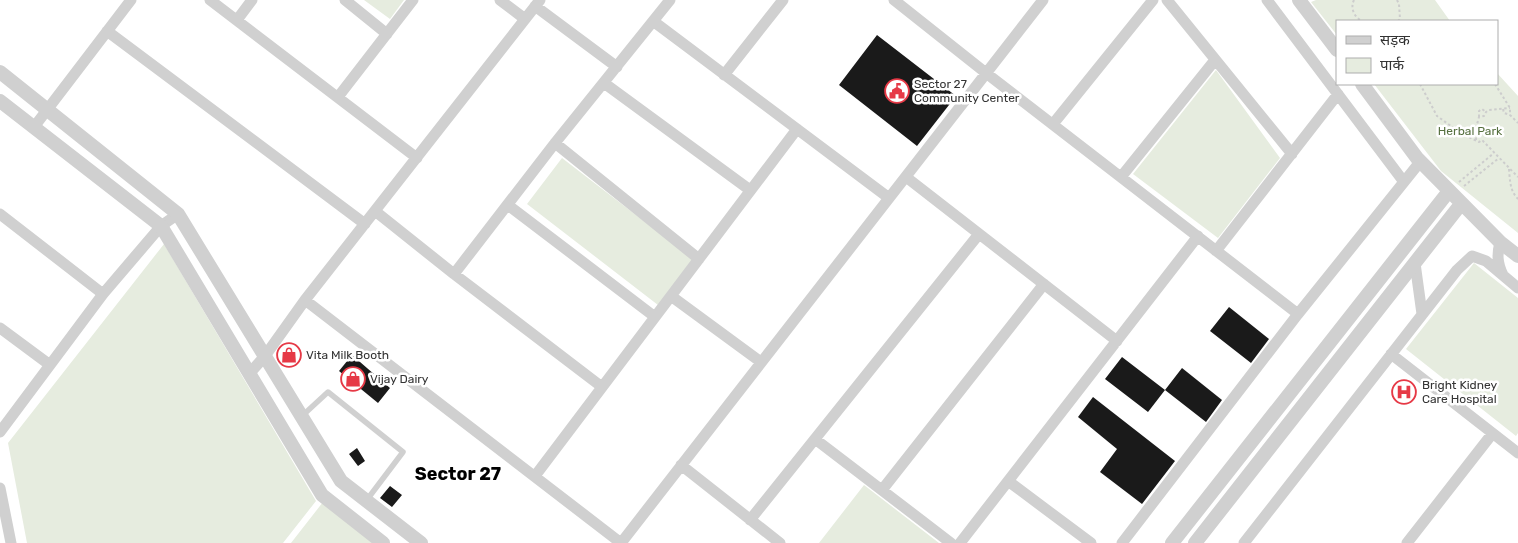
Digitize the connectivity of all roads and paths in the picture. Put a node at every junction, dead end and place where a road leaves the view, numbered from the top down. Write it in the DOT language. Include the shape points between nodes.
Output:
graph roads {
  1 [pos="131,0"];
  2 [pos="210,0"];
  3 [pos="252,0"];
  4 [pos="345,0"];
  5 [pos="413,0"];
  6 [pos="500,0"];
  7 [pos="670,0"];
  8 [pos="783,0"];
  9 [pos="894,0"];
  10 [pos="1153,0"];
  11 [pos="1167,0"];
  12 [pos="1267,0"];
  13 [pos="1299,0"];
  14 [pos="1354,0"];
  15 [pos="1397,0"];
  16 [pos="1040,1"];
  17 [pos="538,3"];
  18 [pos="236,20"];
  19 [pos="525,20"];
  20 [pos="1359,20"];
  21 [pos="1400,20"];
  22 [pos="653,21"];
  23 [pos="107,31"];
  24 [pos="387,34"];
  25 [pos="1336,49"];
  26 [pos="1215,60"];
  27 [pos="617,67"];
  28 [pos="0,72"];
  29 [pos="986,73"];
  30 [pos="724,75"];
  31 [pos="604,83"];
  32 [pos="1363,85"];
  33 [pos="1421,85"];
  34 [pos="1496,85"];
  35 [pos="1338,94"];
  36 [pos="338,97"];
  37 [pos="0,100"];
  38 [pos="1503,108"];
  39 [pos="1510,108"];
  40 [pos="47,109"];
  41 [pos="1486,112"];
  42 [pos="1510,115"];
  43 [pos="1479,117"];
  44 [pos="1518,123"];
  45 [pos="1053,124"];
  46 [pos="34,127"];
  47 [pos="797,129"];
  48 [pos="1480,134"];
  49 [pos="1476,140"];
  50 [pos="1482,140"];
  51 [pos="555,144"];
  52 [pos="1494,153"];
  53 [pos="1292,154"];
  54 [pos="417,158"];
  55 [pos="1499,158"];
  56 [pos="1420,162"];
  57 [pos="1509,169"];
  58 [pos="906,177"];
  59 [pos="1121,177"];
  60 [pos="1518,177"];
  61 [pos="1404,182"];
  62 [pos="750,190"];
  63 [pos="1455,197"];
  64 [pos="889,198"];
  65 [pos="1518,199"];
  66 [pos="508,205"];
  67 [pos="375,211"];
  68 [pos="0,214"];
  69 [pos="178,214"];
  70 [pos="365,224"];
  71 [pos="161,226"];
  72 [pos="979,234"];
  73 [pos="1198,236"];
  74 [pos="1500,242"];
  75 [pos="1216,251"];
  76 [pos="1518,256"];
  77 [pos="699,258"];
  78 [pos="1415,263"];
  79 [pos="454,274"];
  80 [pos="1504,276"];
  81 [pos="1044,284"];
  82 [pos="1518,288"];
  83 [pos="103,294"];
  84 [pos="671,296"];
  85 [pos="306,300"];
  86 [pos="1298,314"];
  87 [pos="1422,314"];
  88 [pos="655,317"];
  89 [pos="0,328"];
  90 [pos="1117,341"];
  91 [pos="1391,354"];
  92 [pos="266,356"];
  93 [pos="762,362"];
  94 [pos="50,365"];
  95 [pos="249,374"];
  96 [pos="602,387"];
  97 [pos="302,416"];
  98 [pos="0,432"];
  99 [pos="1492,434"];
  100 [pos="815,439"];
  101 [pos="1518,454"];
  102 [pos="681,466"];
  103 [pos="535,476"];
  104 [pos="1008,481"];
  105 [pos="0,488"];
  106 [pos="882,490"];
  107 [pos="366,501"];
  108 [pos="750,520"];
  109 [pos="11,543"];
  110 [pos="384,543"];
  111 [pos="420,543"];
  112 [pos="621,543"];
  113 [pos="780,543"];
  114 [pos="951,543"];
  115 [pos="960,543"];
  116 [pos="1091,543"];
  117 [pos="1122,543"];
  118 [pos="1172,543"];
  119 [pos="1195,543"];
  120 [pos="1244,543"];
  121 [pos="1407,543"];
  1 -- 23 [label="street"];
  2 -- 18 [label="street"];
  3 -- 18 [label="street"];
  4 -- 24 [label="street"];
  5 -- 24 [label="street"];
  6 -- 19 [label="street"];
  7 -- 22 [label="street"];
  8 -- 30 [label="street"];
  9 -- 29 [label="street"];
  10 -- 45 [label="street"];
  11 -- 26 [label="street"];
  12 -- 35 [label="street"];
  13 -- 25 [label="street"];
  14 -- 20 [label="path" via="1353,12"];
  15 -- 21 [label="path"];
  16 -- 29 [label="street"];
  17 -- 19 [label="street"];
  17 -- 27 [label="street"];
  18 -- 36 [label="street"];
  19 -- 54 [label="street"];
  22 -- 27 [label="street"];
  22 -- 30 [label="street"];
  23 -- 40 [label="street"];
  23 -- 70 [label="street"];
  24 -- 36 [label="street"];
  26 -- 53 [label="street"];
  26 -- 59 [label="street"];
  27 -- 31 [label="street"];
  28 -- 40 [label="street"];
  29 -- 45 [label="street"];
  29 -- 58 [label="street"];
  30 -- 47 [label="street"];
  31 -- 51 [label="street"];
  31 -- 62 [label="street"];
  32 -- 56 [label="street"];
  33 -- 49 [label="path" via="1437,116"];
  34 -- 39 [label="path"];
  35 -- 53 [label="street"];
  35 -- 61 [label="street"];
  36 -- 54 [label="street"];
  37 -- 46 [label="street"];
  38 -- 39 [label="path"];
  38 -- 41 [label="path"];
  38 -- 42 [label="path" via="1504,114"];
  39 -- 42 [label="path"];
  40 -- 46 [label="street"];
  40 -- 69 [label="street"];
  41 -- 43 [label="path"];
  41 -- 43 [label="path" via="1479,111"];
  42 -- 44 [label="path"];
  43 -- 48 [label="path" via="1476,128"];
  45 -- 59 [label="street"];
  46 -- 71 [label="street"];
  47 -- 62 [label="street"];
  47 -- 64 [label="street"];
  48 -- 49 [label="path"];
  48 -- 50 [label="path"];
  49 -- 50 [label="path"];
  50 -- 52 [label="path"];
  51 -- 66 [label="street"];
  51 -- 77 [label="street"];
  52 -- 55 [label="path"];
  52 -- 63 [label="path"];
  53 -- 75 [label="street"];
  54 -- 67 [label="street"];
  55 -- 57 [label="path"];
  55 -- 63 [label="path"];
  56 -- 61 [label="street"];
  56 -- 63 [label="street"];
  57 -- 60 [label="path"];
  57 -- 65 [label="path" via="1510,186"];
  58 -- 64 [label="street"];
  58 -- 72 [label="street"];
  59 -- 73 [label="street"];
  61 -- 86 [label="street"];
  62 -- 77 [label="street"];
  63 -- 74 [label="street"];
  63 -- 78 [label="street"];
  63 -- 118 [label="street"];
  64 -- 93 [label="street"];
  66 -- 79 [label="street"];
  66 -- 88 [label="street"];
  67 -- 70 [label="street"];
  67 -- 79 [label="street"];
  68 -- 83 [label="street"];
  69 -- 71 [label="street"];
  69 -- 92 [label="street"];
  70 -- 85 [label="street"];
  71 -- 83 [label="street"];
  71 -- 95 [label="street"];
  72 -- 81 [label="street"];
  72 -- 100 [label="street"];
  73 -- 75 [label="street"];
  73 -- 90 [label="street"];
  74 -- 76 [label="street"];
  74 -- 80 [label="street" via="1498,262"];
  75 -- 86 [label="street"];
  77 -- 84 [label="street"];
  78 -- 87 [label="street"];
  78 -- 119 [label="street"];
  79 -- 96 [label="street"];
  80 -- 82 [label="street"];
  80 -- 87 [label="street" via="1486,261 1472,256"];
  81 -- 90 [label="street"];
  81 -- 106 [label="street"];
  83 -- 94 [label="street"];
  84 -- 88 [label="street"];
  84 -- 93 [label="street"];
  85 -- 92 [label="street"];
  85 -- 103 [label="street"];
  86 -- 117 [label="street"];
  87 -- 91 [label="street"];
  88 -- 96 [label="street"];
  89 -- 94 [label="street"];
  90 -- 104 [label="street"];
  91 -- 99 [label="street"];
  91 -- 120 [label="street"];
  92 -- 95 [label="street"];
  92 -- 97 [label="street"];
  93 -- 102 [label="street"];
  94 -- 98 [label="street"];
  95 -- 110 [label="street" via="322,495"];
  96 -- 103 [label="street"];
  97 -- 107 [label="street" via="341,481"];
  97 -- 107 [label="lane" via="328,392 403,452"];
  99 -- 101 [label="street"];
  99 -- 121 [label="street"];
  100 -- 106 [label="street"];
  100 -- 108 [label="street"];
  102 -- 108 [label="street"];
  102 -- 112 [label="street"];
  103 -- 112 [label="street"];
  104 -- 115 [label="street"];
  104 -- 116 [label="street"];
  105 -- 109 [label="street"];
  106 -- 114 [label="street"];
  107 -- 111 [label="street"];
  108 -- 113 [label="street"];
}
